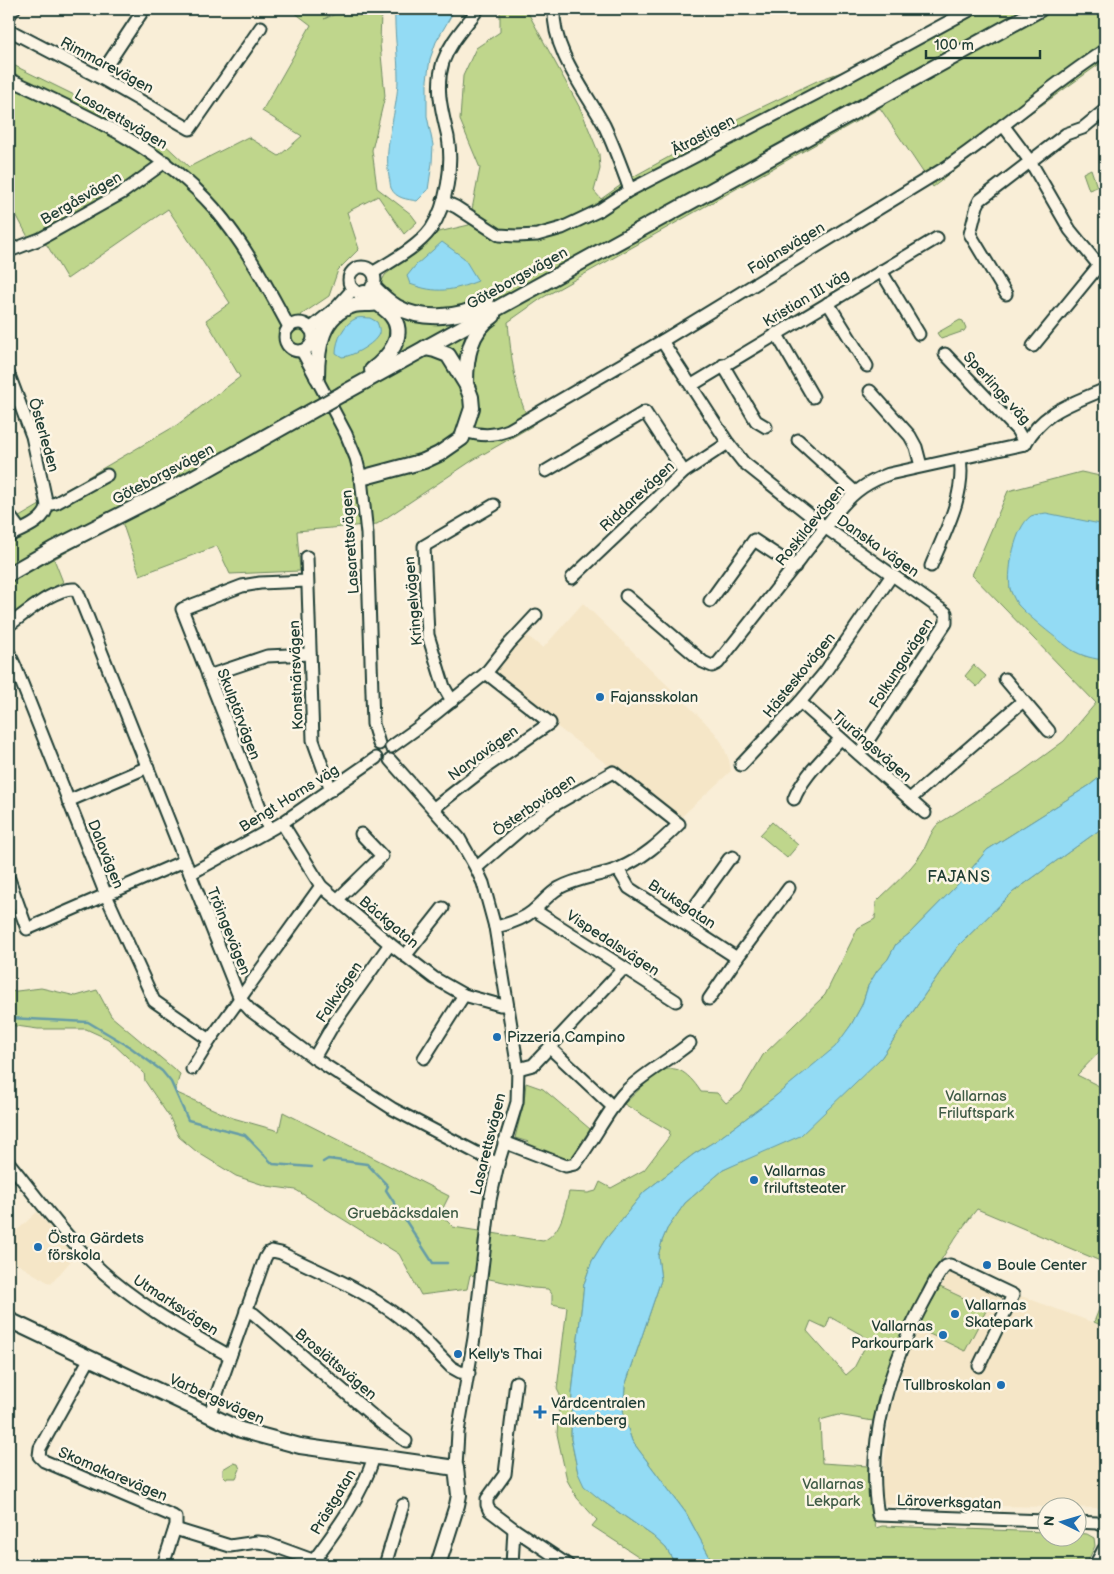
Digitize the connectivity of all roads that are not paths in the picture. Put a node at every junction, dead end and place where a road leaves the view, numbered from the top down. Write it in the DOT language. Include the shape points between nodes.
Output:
graph roads {
  1 [pos="14,9"];
  2 [pos="144,9"];
  3 [pos="478,9"];
  4 [pos="554,9"];
  5 [pos="972,9"];
  6 [pos="1040,9"];
  7 [pos="9,16"];
  8 [pos="261,27"];
  9 [pos="9,30"];
  10 [pos="1105,50"];
  11 [pos="99,77"];
  12 [pos="9,79"];
  13 [pos="1105,110"];
  14 [pos="1003,125"];
  15 [pos="1030,161"];
  16 [pos="165,162"];
  17 [pos="630,190"];
  18 [pos="444,201"];
  19 [pos="937,238"];
  20 [pos="9,251"];
  21 [pos="586,258"];
  22 [pos="1103,265"];
  23 [pos="881,271"];
  24 [pos="374,272"];
  25 [pos="549,278"];
  26 [pos="363,290"];
  27 [pos="1006,294"];
  28 [pos="378,303"];
  29 [pos="828,303"];
  30 [pos="290,327"];
  31 [pos="310,329"];
  32 [pos="776,334"];
  33 [pos="919,334"];
  34 [pos="662,341"];
  35 [pos="1033,346"];
  36 [pos="425,348"];
  37 [pos="302,351"];
  38 [pos="945,354"];
  39 [pos="723,365"];
  40 [pos="867,366"];
  41 [pos="9,375"];
  42 [pos="316,377"];
  43 [pos="466,384"];
  44 [pos="692,385"];
  45 [pos="1105,389"];
  46 [pos="340,391"];
  47 [pos="870,391"];
  48 [pos="813,398"];
  49 [pos="766,427"];
  50 [pos="465,431"];
  51 [pos="798,440"];
  52 [pos="728,443"];
  53 [pos="1025,444"];
  54 [pos="960,459"];
  55 [pos="921,466"];
  56 [pos="546,471"];
  57 [pos="684,472"];
  58 [pos="106,475"];
  59 [pos="362,478"];
  60 [pos="855,492"];
  61 [pos="47,505"];
  62 [pos="494,505"];
  63 [pos="9,515"];
  64 [pos="826,528"];
  65 [pos="20,530"];
  66 [pos="9,536"];
  67 [pos="306,557"];
  68 [pos="931,566"];
  69 [pos="795,568"];
  70 [pos="9,574"];
  71 [pos="892,574"];
  72 [pos="572,578"];
  73 [pos="308,581"];
  74 [pos="626,596"];
  75 [pos="710,601"];
  76 [pos="946,613"];
  77 [pos="536,616"];
  78 [pos="9,625"];
  79 [pos="9,653"];
  80 [pos="310,654"];
  81 [pos="486,673"];
  82 [pos="208,676"];
  83 [pos="1005,680"];
  84 [pos="452,701"];
  85 [pos="1023,701"];
  86 [pos="800,702"];
  87 [pos="1048,731"];
  88 [pos="840,739"];
  89 [pos="379,744"];
  90 [pos="391,747"];
  91 [pos="859,754"];
  92 [pos="376,758"];
  93 [pos="390,760"];
  94 [pos="741,765"];
  95 [pos="148,767"];
  96 [pos="331,790"];
  97 [pos="794,799"];
  98 [pos="910,799"];
  99 [pos="68,801"];
  100 [pos="434,808"];
  101 [pos="926,813"];
  102 [pos="282,823"];
  103 [pos="269,830"];
  104 [pos="362,834"];
  105 [pos="734,857"];
  106 [pos="184,860"];
  107 [pos="476,868"];
  108 [pos="618,869"];
  109 [pos="190,874"];
  110 [pos="9,880"];
  111 [pos="320,886"];
  112 [pos="789,888"];
  113 [pos="106,895"];
  114 [pos="338,900"];
  115 [pos="444,908"];
  116 [pos="534,910"];
  117 [pos="683,923"];
  118 [pos="495,927"];
  119 [pos="390,944"];
  120 [pos="406,956"];
  121 [pos="737,958"];
  122 [pos="624,968"];
  123 [pos="464,995"];
  124 [pos="240,999"];
  125 [pos="709,1000"];
  126 [pos="676,1001"];
  127 [pos="507,1004"];
  128 [pos="210,1040"];
  129 [pos="690,1043"];
  130 [pos="550,1048"];
  131 [pos="314,1058"];
  132 [pos="424,1058"];
  133 [pos="192,1069"];
  134 [pos="518,1069"];
  135 [pos="613,1108"];
  136 [pos="504,1142"];
  137 [pos="9,1163"];
  138 [pos="498,1164"];
  139 [pos="246,1310"];
  140 [pos="9,1322"];
  141 [pos="230,1356"];
  142 [pos="90,1358"];
  143 [pos="979,1366"];
  144 [pos="469,1373"];
  145 [pos="516,1382"];
  146 [pos="209,1416"];
  147 [pos="406,1441"];
  148 [pos="374,1457"];
  149 [pos="456,1468"];
  150 [pos="403,1505"];
  151 [pos="1036,1521"];
  152 [pos="1086,1523"];
  153 [pos="175,1524"];
  154 [pos="1105,1526"];
  155 [pos="514,1529"];
  156 [pos="1105,1550"];
  157 [pos="314,1560"];
  158 [pos="163,1565"];
  159 [pos="326,1565"];
  160 [pos="385,1565"];
  161 [pos="438,1565"];
  162 [pos="512,1565"];
  163 [pos="568,1565"];
  164 [pos="1097,1565"];
  1 -- 7 [label="street"];
  2 -- 11 [label="street"];
  3 -- 18 [label="street" via="448,50 440,78 440,107 450,160"];
  4 -- 17 [label="street" via="555,30 562,50 604,126"];
  5 -- 17 [label="street, Ätrastigen"];
  6 -- 21 [label="main road, Göteborgsvägen"];
  8 -- 11 [label="street, Rimmarevägen" via="190,128"];
  9 -- 11 [label="street, Rimmarevägen"];
  10 -- 14 [label="street, Fajansvägen"];
  12 -- 16 [label="street, Lasarettsvägen" via="114,130"];
  13 -- 15 [label="street" via="1083,128 1066,134"];
  14 -- 15 [label="street"];
  14 -- 34 [label="street, Fajansvägen" via="914,188"];
  15 -- 22 [label="street" via="1070,230"];
  15 -- 27 [label="street" via="980,200 970,234"];
  16 -- 20 [label="street, Bergåsvägen" via="122,192 40,239"];
  16 -- 30 [label="street, Lasarettsvägen" via="198,192 231,230"];
  17 -- 18 [label="street, Ätrastigen" via="598,211 562,228 517,236 499,235"];
  18 -- 24 [label="street" via="423,237"];
  19 -- 23 [label="street, Kristian III väg"];
  21 -- 25 [label="main road, Göteborgsvägen"];
  21 -- 43 [label="main road" via="582,266 506,308 476,331 466,368"];
  22 -- 35 [label="street"];
  23 -- 29 [label="street, Kristian III väg"];
  23 -- 33 [label="street"];
  24 -- 26 [label="street" via="376,280"];
  24 -- 26 [label="street" via="366,266 352,271 349,278"];
  25 -- 26 [label="main road" via="534,278 478,308 440,316 402,310"];
  25 -- 36 [label="main road, Göteborgsvägen"];
  26 -- 28 [label="main road"];
  26 -- 31 [label="street"];
  28 -- 42 [label="main road" via="355,305 333,319 320,342"];
  28 -- 46 [label="main road" via="394,320 397,333 393,348 380,364"];
  29 -- 32 [label="street, Kristian III väg"];
  29 -- 40 [label="street"];
  30 -- 31 [label="street" via="301,323"];
  30 -- 37 [label="street, Lasarettsvägen" via="285,334 286,343 294,350"];
  31 -- 37 [label="street" via="312,341"];
  32 -- 39 [label="street, Kristian III väg"];
  32 -- 48 [label="street"];
  34 -- 44 [label="street, Danska vägen"];
  34 -- 50 [label="street, Fajansvägen" via="509,430 490,436"];
  36 -- 43 [label="main road" via="448,355"];
  36 -- 46 [label="main road, Göteborgsvägen"];
  37 -- 42 [label="street, Lasarettsvägen"];
  38 -- 53 [label="street, Sperlings väg" via="1017,430"];
  39 -- 44 [label="street, Kristian III väg"];
  39 -- 49 [label="street" via="756,421"];
  41 -- 61 [label="street, Österleden" via="32,436"];
  42 -- 59 [label="street, Lasarettsvägen" via="346,434"];
  43 -- 50 [label="main road" via="472,408"];
  44 -- 52 [label="street, Danska vägen"];
  45 -- 53 [label="street" via="1050,415 1040,422"];
  46 -- 70 [label="main road, Göteborgsvägen, bridge" via="296,420 183,483"];
  47 -- 55 [label="street" via="910,436"];
  50 -- 59 [label="main road" via="462,438 440,454"];
  51 -- 60 [label="street"];
  52 -- 57 [label="street, Riddarevägen"];
  52 -- 64 [label="street, Danska vägen" via="758,475"];
  53 -- 54 [label="street, Roskildevägen"];
  54 -- 55 [label="street, Roskildevägen"];
  54 -- 68 [label="street" via="961,488"];
  55 -- 60 [label="street, Roskildevägen" via="889,474"];
  56 -- 57 [label="street" via="645,412"];
  57 -- 72 [label="street, Riddarevägen"];
  58 -- 61 [label="street"];
  59 -- 89 [label="street, Lasarettsvägen" via="373,724"];
  60 -- 64 [label="street, Roskildevägen"];
  61 -- 65 [label="street" via="44,516"];
  62 -- 84 [label="street, Kringelvägen" via="424,546 428,636"];
  63 -- 65 [label="street"];
  64 -- 69 [label="street, Roskildevägen"];
  64 -- 71 [label="street, Danska vägen"];
  65 -- 66 [label="street"];
  67 -- 73 [label="street, Konstnärsvägen"];
  69 -- 74 [label="street, Roskildevägen" via="718,663 712,666 703,662"];
  69 -- 75 [label="street" via="754,540"];
  71 -- 76 [label="street, Danska vägen"];
  71 -- 86 [label="street, Hästeskovägen" via="825,672"];
  73 -- 80 [label="street, Konstnärsvägen"];
  73 -- 82 [label="street, Skulptörvägen" via="260,582 182,609"];
  76 -- 91 [label="street, Folkungavägen" via="946,623"];
  77 -- 81 [label="street"];
  78 -- 95 [label="street, Tröingevägen" via="56,593 75,589 82,599"];
  79 -- 99 [label="street, Dalavägen"];
  80 -- 82 [label="street" via="267,656"];
  80 -- 96 [label="street, Konstnärsvägen" via="313,740"];
  81 -- 84 [label="street"];
  81 -- 100 [label="street, Narvavägen" via="550,723"];
  82 -- 103 [label="street, Skulptörvägen"];
  83 -- 85 [label="street"];
  84 -- 90 [label="street"];
  85 -- 87 [label="street"];
  85 -- 98 [label="street"];
  86 -- 88 [label="street, Tjurängsvägen"];
  86 -- 94 [label="street, Hästeskovägen"];
  88 -- 91 [label="street, Tjurängsvägen"];
  88 -- 97 [label="street" via="804,781"];
  89 -- 90 [label="street"];
  89 -- 92 [label="street, Lasarettsvägen" via="374,750"];
  90 -- 93 [label="street" via="393,755"];
  91 -- 98 [label="street, Tjurängsvägen"];
  92 -- 93 [label="street" via="383,762"];
  92 -- 96 [label="street, Bengt Horns väg"];
  93 -- 100 [label="street, Lasarettsvägen"];
  95 -- 99 [label="street"];
  95 -- 106 [label="street, Tröingevägen"];
  96 -- 102 [label="street, Bengt Horns väg"];
  98 -- 101 [label="street, Tjurängsvägen"];
  99 -- 113 [label="street, Dalavägen"];
  100 -- 107 [label="street, Lasarettsvägen" via="459,838"];
  102 -- 103 [label="street, Bengt Horns väg"];
  102 -- 111 [label="street, Bäckgatan"];
  103 -- 109 [label="street, Bengt Horns väg"];
  104 -- 114 [label="street" via="382,856"];
  105 -- 117 [label="street" via="729,858"];
  106 -- 109 [label="street, Tröingevägen"];
  106 -- 113 [label="street"];
  107 -- 108 [label="street, Österbovägen" via="552,807 613,772 679,824 661,842"];
  107 -- 118 [label="street, Lasarettsvägen"];
  108 -- 116 [label="street" via="560,887"];
  108 -- 117 [label="street, Bruksgatan" via="629,888"];
  109 -- 124 [label="street, Tröingevägen"];
  110 -- 113 [label="street" via="27,929"];
  111 -- 114 [label="street, Bäckgatan"];
  111 -- 124 [label="street"];
  112 -- 121 [label="street"];
  113 -- 128 [label="street, Dalavägen" via="154,1000"];
  114 -- 119 [label="street, Bäckgatan"];
  115 -- 120 [label="street"];
  116 -- 118 [label="street" via="514,922"];
  116 -- 122 [label="street, Vispedalsvägen"];
  117 -- 121 [label="street, Bruksgatan"];
  118 -- 127 [label="street, Lasarettsvägen"];
  119 -- 120 [label="street, Bäckgatan"];
  119 -- 131 [label="street, Falkvägen"];
  120 -- 123 [label="street, Bäckgatan" via="434,978"];
  121 -- 125 [label="street"];
  122 -- 126 [label="street, Vispedalsvägen"];
  122 -- 130 [label="street"];
  123 -- 127 [label="street, Bäckgatan"];
  123 -- 132 [label="street"];
  124 -- 128 [label="street"];
  124 -- 131 [label="street, Tröingevägen" via="251,1011"];
  127 -- 134 [label="street, Lasarettsvägen"];
  128 -- 133 [label="street"];
  129 -- 135 [label="street" via="635,1083"];
  130 -- 134 [label="street" via="534,1065"];
  130 -- 135 [label="street"];
  131 -- 138 [label="street, Tröingevägen" via="393,1109"];
  134 -- 136 [label="street, Lasarettsvägen" via="517,1102"];
  135 -- 136 [label="street" via="575,1164 566,1166"];
  136 -- 138 [label="street, Lasarettsvägen"];
  137 -- 141 [label="street, Utmarksvägen" via="77,1247 115,1282 157,1313"];
  138 -- 144 [label="street, Lasarettsvägen" via="486,1229"];
  139 -- 141 [label="street"];
  139 -- 144 [label="street" via="268,1253 276,1250 386,1307 451,1366"];
  139 -- 147 [label="street, Broslättsvägen"];
  140 -- 142 [label="main road, Varbergsvägen"];
  141 -- 146 [label="street"];
  142 -- 146 [label="main road, Varbergsvägen"];
  142 -- 153 [label="street, Skomakarevägen" via="40,1448 39,1456 44,1461 170,1514"];
  143 -- 151 [label="street, Läroverksgatan" via="1013,1295 950,1265 946,1266 904,1342 889,1382 874,1475 878,1514"];
  144 -- 149 [label="street, Lasarettsvägen" via="458,1432"];
  145 -- 155 [label="street" via="504,1474 487,1499 489,1510"];
  146 -- 148 [label="main road, Varbergsvägen" via="277,1441"];
  148 -- 149 [label="main road, Varbergsvägen"];
  148 -- 157 [label="street, Prästgatan" via="338,1527"];
  149 -- 161 [label="main road, Lasarettsvägen" via="459,1495"];
  150 -- 160 [label="street"];
  152 -- 154 [label="street"];
  153 -- 157 [label="street, Skomakarevägen" via="230,1546 266,1543"];
  153 -- 158 [label="street"];
  155 -- 162 [label="street"];
  155 -- 163 [label="street"];
  156 -- 164 [label="main road"];
  157 -- 159 [label="street, Skomakarevägen"];
}
